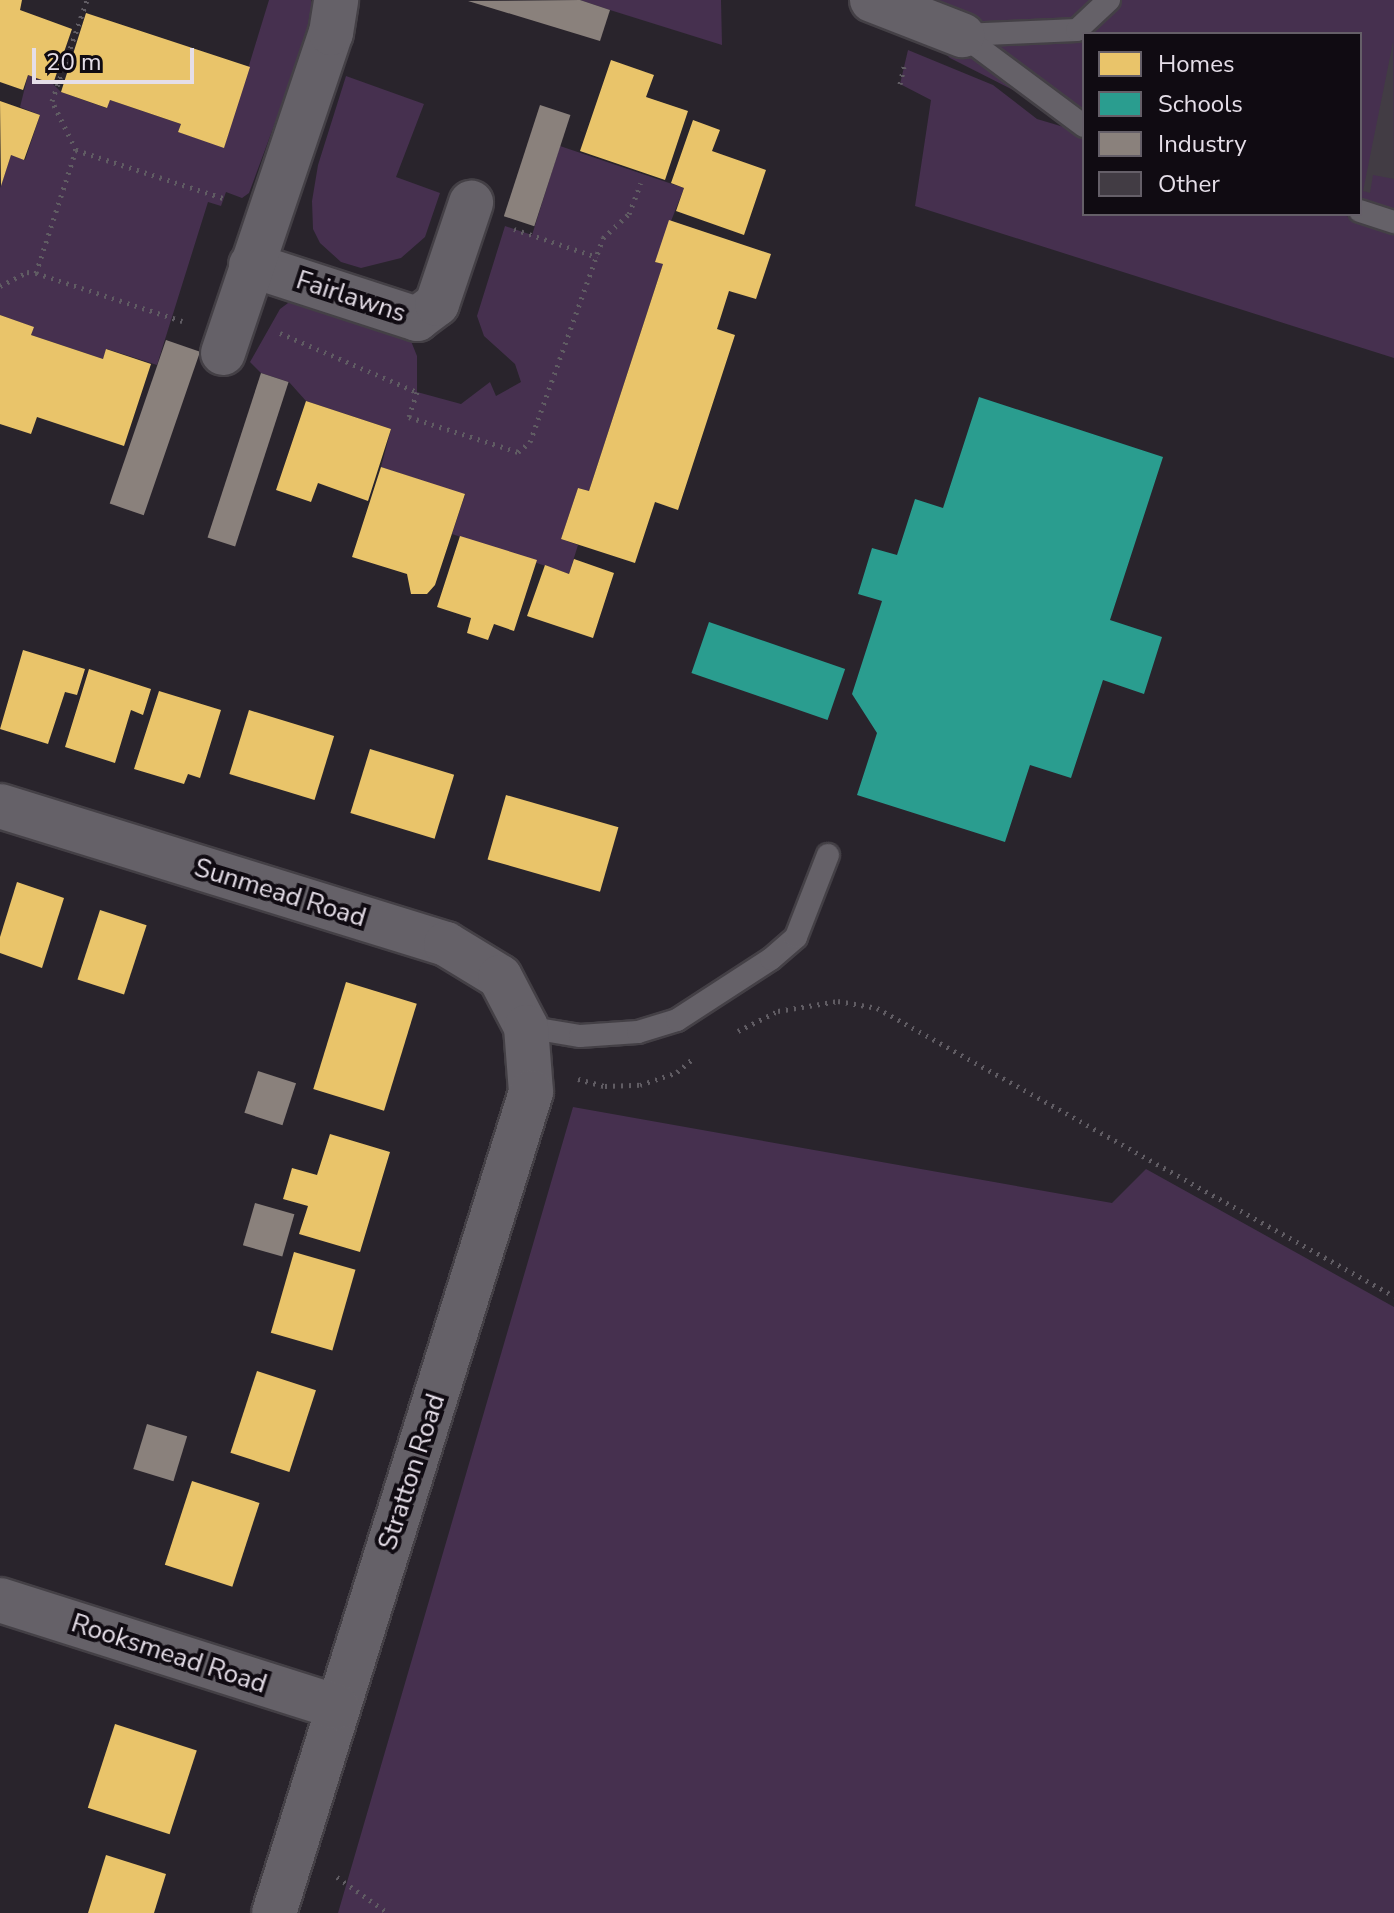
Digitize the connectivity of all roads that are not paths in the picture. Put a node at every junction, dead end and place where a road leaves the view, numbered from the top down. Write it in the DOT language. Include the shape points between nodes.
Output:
graph roads {
  1 [pos="336,0"];
  2 [pos="872,0"];
  3 [pos="1109,0"];
  4 [pos="962,35"];
  5 [pos="1082,125"];
  6 [pos="469,208"];
  7 [pos="1362,212"];
  8 [pos="1394,222"];
  9 [pos="251,265"];
  10 [pos="229,334"];
  11 [pos="0,806"];
  12 [pos="828,855"];
  13 [pos="526,1027"];
  14 [pos="0,1600"];
  15 [pos="337,1707"];
  16 [pos="274,1913"];
  1 -- 9 [label="street" via="331,33"];
  2 -- 4 [label="street"];
  3 -- 4 [label="lane" via="1077,30"];
  4 -- 5 [label="lane"];
  6 -- 9 [label="street, Fairlawns" via="437,304 417,319"];
  7 -- 8 [label="lane"];
  9 -- 10 [label="street"];
  11 -- 13 [label="street, Sunmead Road" via="446,944 500,977"];
  12 -- 13 [label="lane" via="796,937 677,1020 638,1032 580,1036"];
  13 -- 15 [label="street, Stratton Road" via="531,1092"];
  14 -- 15 [label="street, Rooksmead Road"];
  15 -- 16 [label="street, Stratton Road"];
}
